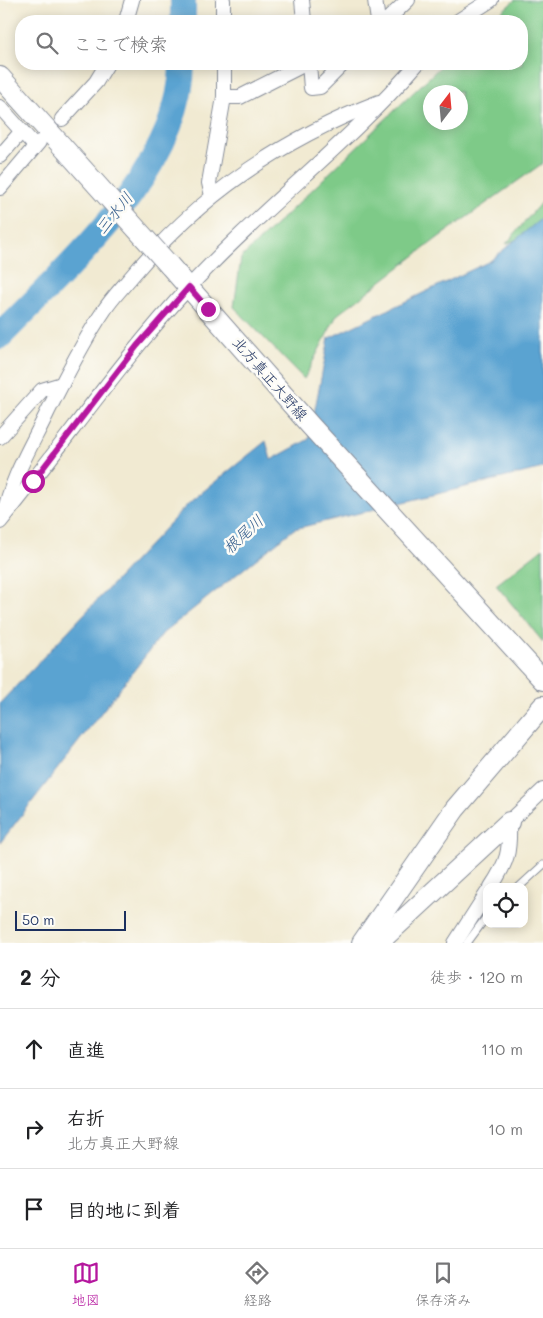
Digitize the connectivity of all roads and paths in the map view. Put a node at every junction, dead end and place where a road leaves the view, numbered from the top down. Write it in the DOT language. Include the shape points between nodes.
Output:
graph roads {
  1 [pos="132,0"];
  2 [pos="223,0"];
  3 [pos="302,0"];
  4 [pos="375,0"];
  5 [pos="408,0"];
  6 [pos="491,0"];
  7 [pos="128,15"];
  8 [pos="223,15"];
  9 [pos="303,15"];
  10 [pos="377,15"];
  11 [pos="392,15"];
  12 [pos="467,15"];
  13 [pos="103,70"];
  14 [pos="224,70"];
  15 [pos="292,70"];
  16 [pos="309,70"];
  17 [pos="338,70"];
  18 [pos="412,70"];
  19 [pos="0,77"];
  20 [pos="224,96"];
  21 [pos="386,99"];
  22 [pos="0,108"];
  23 [pos="62,119"];
  24 [pos="22,131"];
  25 [pos="0,156"];
  26 [pos="0,188"];
  27 [pos="212,196"];
  28 [pos="189,287"];
  29 [pos="62,384"];
  30 [pos="0,437"];
  31 [pos="2,519"];
  32 [pos="540,675"];
  33 [pos="543,706"];
  34 [pos="543,790"];
  35 [pos="509,822"];
  36 [pos="543,865"];
  37 [pos="494,883"];
  38 [pos="523,883"];
  39 [pos="483,899"];
  40 [pos="483,921"];
  41 [pos="362,943"];
  42 [pos="378,943"];
  43 [pos="455,943"];
  44 [pos="467,943"];
  1 -- 7 [label="street"];
  2 -- 8 [label="street"];
  3 -- 9 [label="street"];
  4 -- 10 [label="street"];
  5 -- 11 [label="street"];
  6 -- 12 [label="street"];
  13 -- 23 [label="street"];
  14 -- 20 [label="street"];
  15 -- 20 [label="street" via="240,97"];
  16 -- 17 [label="street" via="310,88 320,87"];
  18 -- 21 [label="street"];
  19 -- 28 [label="main road, 北方真正大野線, bridge"];
  20 -- 27 [label="street" via="209,184"];
  21 -- 27 [label="street" via="345,115 270,154"];
  21 -- 28 [label="street"];
  22 -- 24 [label="street"];
  24 -- 25 [label="street"];
  24 -- 26 [label="street" via="37,144"];
  27 -- 29 [label="street" via="176,227 103,311"];
  28 -- 31 [label="street" via="137,346"];
  28 -- 32 [label="main road, 北方真正大野線" via="327,444"];
  29 -- 30 [label="street" via="42,390"];
  29 -- 31 [label="street" via="9,491"];
  33 -- 41 [label="main road" via="455,809"];
  34 -- 35 [label="street"];
  35 -- 37 [label="street" via="510,849"];
  35 -- 42 [label="main road"];
  36 -- 38 [label="lane"];
  39 -- 43 [label="street"];
  40 -- 44 [label="lane"];
}
